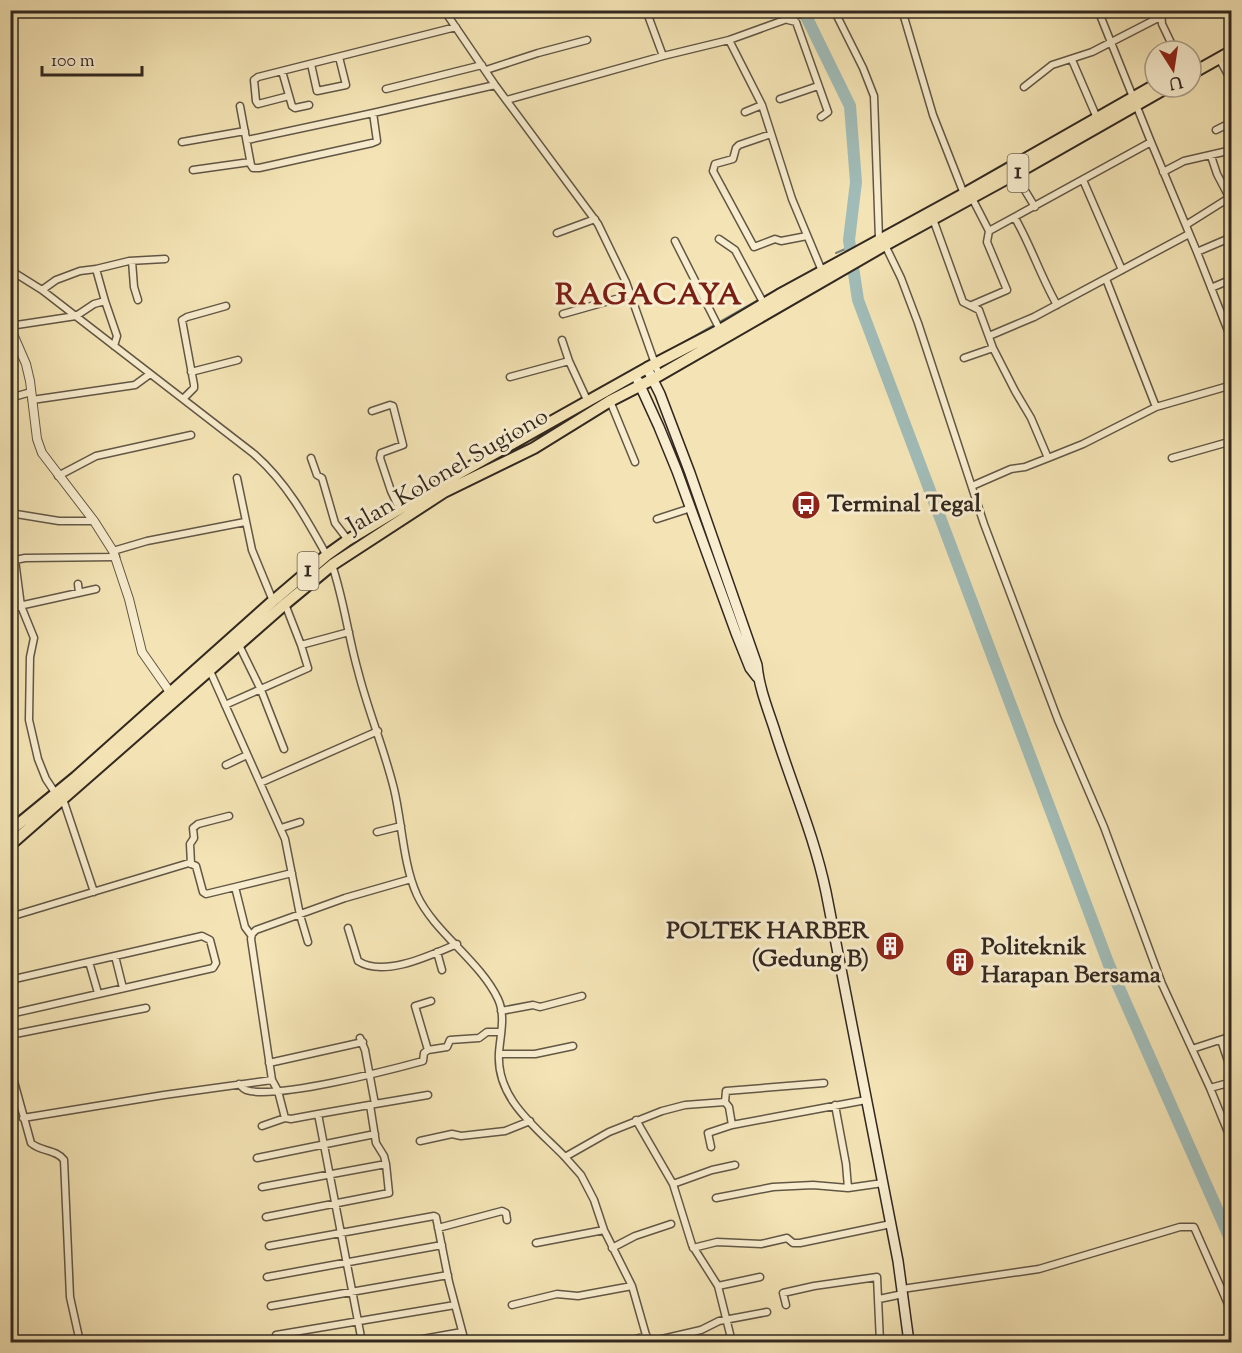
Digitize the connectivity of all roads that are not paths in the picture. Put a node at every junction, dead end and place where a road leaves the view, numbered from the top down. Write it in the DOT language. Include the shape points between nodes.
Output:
graph roads {
  1 [pos="444,10"];
  2 [pos="646,10"];
  3 [pos="775,10"];
  4 [pos="812,10"];
  5 [pos="834,10"];
  6 [pos="902,10"];
  7 [pos="1098,10"];
  8 [pos="1162,13"];
  9 [pos="788,20"];
  10 [pos="456,27"];
  11 [pos="1169,39"];
  12 [pos="587,40"];
  13 [pos="729,40"];
  14 [pos="1111,43"];
  15 [pos="1232,44"];
  16 [pos="1232,51"];
  17 [pos="663,56"];
  18 [pos="339,57"];
  19 [pos="1219,58"];
  20 [pos="1072,60"];
  21 [pos="1203,60"];
  22 [pos="311,64"];
  23 [pos="484,67"];
  24 [pos="1203,67"];
  25 [pos="282,71"];
  26 [pos="1232,82"];
  27 [pos="495,85"];
  28 [pos="818,86"];
  29 [pos="1024,87"];
  30 [pos="386,89"];
  31 [pos="1143,95"];
  32 [pos="289,96"];
  33 [pos="1143,98"];
  34 [pos="780,99"];
  35 [pos="507,100"];
  36 [pos="1135,101"];
  37 [pos="309,105"];
  38 [pos="762,105"];
  39 [pos="240,106"];
  40 [pos="745,112"];
  41 [pos="373,113"];
  42 [pos="821,117"];
  43 [pos="1097,118"];
  44 [pos="1232,122"];
  45 [pos="1216,130"];
  46 [pos="245,131"];
  47 [pos="771,134"];
  48 [pos="247,140"];
  49 [pos="182,142"];
  50 [pos="1150,142"];
  51 [pos="1232,150"];
  52 [pos="1211,156"];
  53 [pos="250,162"];
  54 [pos="193,170"];
  55 [pos="1163,172"];
  56 [pos="1015,174"];
  57 [pos="1083,180"];
  58 [pos="968,196"];
  59 [pos="1230,196"];
  60 [pos="1035,207"];
  61 [pos="1015,218"];
  62 [pos="595,219"];
  63 [pos="933,219"];
  64 [pos="1186,225"];
  65 [pos="989,231"];
  66 [pos="557,233"];
  67 [pos="1189,234"];
  68 [pos="807,236"];
  69 [pos="1232,237"];
  70 [pos="719,239"];
  71 [pos="675,241"];
  72 [pos="882,242"];
  73 [pos="1197,252"];
  74 [pos="165,259"];
  75 [pos="132,261"];
  76 [pos="96,269"];
  77 [pos="10,270"];
  78 [pos="1122,270"];
  79 [pos="829,271"];
  80 [pos="1106,279"];
  81 [pos="1232,279"];
  82 [pos="45,288"];
  83 [pos="1211,288"];
  84 [pos="630,295"];
  85 [pos="138,300"];
  86 [pos="105,301"];
  87 [pos="763,302"];
  88 [pos="972,305"];
  89 [pos="1057,305"];
  90 [pos="225,306"];
  91 [pos="79,314"];
  92 [pos="563,314"];
  93 [pos="10,326"];
  94 [pos="719,328"];
  95 [pos="989,336"];
  96 [pos="562,340"];
  97 [pos="1232,342"];
  98 [pos="115,344"];
  99 [pos="993,348"];
  100 [pos="964,358"];
  101 [pos="238,360"];
  102 [pos="569,361"];
  103 [pos="653,368"];
  104 [pos="191,372"];
  105 [pos="150,374"];
  106 [pos="634,375"];
  107 [pos="510,377"];
  108 [pos="1232,385"];
  109 [pos="640,386"];
  110 [pos="32,396"];
  111 [pos="10,398"];
  112 [pos="185,398"];
  113 [pos="587,398"];
  114 [pos="610,401"];
  115 [pos="1156,407"];
  116 [pos="372,411"];
  117 [pos="191,435"];
  118 [pos="1232,441"];
  119 [pos="683,454"];
  120 [pos="311,458"];
  121 [pos="1048,458"];
  122 [pos="1172,458"];
  123 [pos="672,459"];
  124 [pos="635,462"];
  125 [pos="58,476"];
  126 [pos="237,478"];
  127 [pos="972,486"];
  128 [pos="399,508"];
  129 [pos="692,508"];
  130 [pos="10,513"];
  131 [pos="657,519"];
  132 [pos="94,521"];
  133 [pos="245,522"];
  134 [pos="348,540"];
  135 [pos="115,554"];
  136 [pos="13,560"];
  137 [pos="329,560"];
  138 [pos="78,584"];
  139 [pos="96,589"];
  140 [pos="79,593"];
  141 [pos="273,601"];
  142 [pos="285,604"];
  143 [pos="21,606"];
  144 [pos="10,608"];
  145 [pos="349,632"];
  146 [pos="239,645"];
  147 [pos="301,645"];
  148 [pos="210,671"];
  149 [pos="758,679"];
  150 [pos="261,690"];
  151 [pos="173,697"];
  152 [pos="225,705"];
  153 [pos="378,731"];
  154 [pos="285,749"];
  155 [pos="247,755"];
  156 [pos="226,765"];
  157 [pos="260,783"];
  158 [pos="59,797"];
  159 [pos="229,816"];
  160 [pos="300,822"];
  161 [pos="401,826"];
  162 [pos="281,828"];
  163 [pos="10,831"];
  164 [pos="376,832"];
  165 [pos="10,845"];
  166 [pos="191,864"];
  167 [pos="292,873"];
  168 [pos="411,879"];
  169 [pos="235,887"];
  170 [pos="94,892"];
  171 [pos="300,915"];
  172 [pos="10,917"];
  173 [pos="348,928"];
  174 [pos="251,935"];
  175 [pos="308,942"];
  176 [pos="456,944"];
  177 [pos="437,952"];
  178 [pos="115,956"];
  179 [pos="89,962"];
  180 [pos="442,970"];
  181 [pos="10,981"];
  182 [pos="123,988"];
  183 [pos="98,993"];
  184 [pos="582,996"];
  185 [pos="431,1001"];
  186 [pos="146,1008"];
  187 [pos="501,1011"];
  188 [pos="10,1014"];
  189 [pos="501,1032"];
  190 [pos="10,1035"];
  191 [pos="1232,1036"];
  192 [pos="1221,1040"];
  193 [pos="573,1046"];
  194 [pos="1192,1049"];
  195 [pos="428,1050"];
  196 [pos="499,1054"];
  197 [pos="269,1063"];
  198 [pos="10,1067"];
  199 [pos="1232,1073"];
  200 [pos="370,1075"];
  201 [pos="272,1080"];
  202 [pos="1232,1082"];
  203 [pos="824,1083"];
  204 [pos="239,1084"];
  205 [pos="1210,1088"];
  206 [pos="278,1091"];
  207 [pos="428,1095"];
  208 [pos="867,1100"];
  209 [pos="725,1102"];
  210 [pos="372,1105"];
  211 [pos="835,1106"];
  212 [pos="318,1114"];
  213 [pos="23,1118"];
  214 [pos="285,1118"];
  215 [pos="636,1120"];
  216 [pos="530,1121"];
  217 [pos="732,1125"];
  218 [pos="262,1126"];
  219 [pos="375,1134"];
  220 [pos="420,1141"];
  221 [pos="1232,1142"];
  222 [pos="324,1144"];
  223 [pos="711,1147"];
  224 [pos="565,1157"];
  225 [pos="257,1158"];
  226 [pos="386,1164"];
  227 [pos="735,1165"];
  228 [pos="330,1174"];
  229 [pos="673,1184"];
  230 [pos="878,1184"];
  231 [pos="262,1187"];
  232 [pos="848,1188"];
  233 [pos="716,1198"];
  234 [pos="336,1204"];
  235 [pos="266,1217"];
  236 [pos="507,1220"];
  237 [pos="670,1224"];
  238 [pos="891,1224"];
  239 [pos="438,1228"];
  240 [pos="603,1230"];
  241 [pos="341,1232"];
  242 [pos="536,1243"];
  243 [pos="442,1245"];
  244 [pos="269,1246"];
  245 [pos="612,1248"];
  246 [pos="693,1248"];
  247 [pos="347,1262"];
  248 [pos="448,1275"];
  249 [pos="267,1277"];
  250 [pos="760,1277"];
  251 [pos="632,1286"];
  252 [pos="718,1286"];
  253 [pos="352,1291"];
  254 [pos="903,1291"];
  255 [pos="879,1299"];
  256 [pos="455,1305"];
  257 [pos="512,1305"];
  258 [pos="786,1305"];
  259 [pos="271,1306"];
  260 [pos="767,1312"];
  261 [pos="1232,1313"];
  262 [pos="727,1320"];
  263 [pos="358,1321"];
  264 [pos="462,1332"];
  265 [pos="276,1335"];
  266 [pos="648,1340"];
  267 [pos="80,1342"];
  268 [pos="362,1342"];
  269 [pos="406,1342"];
  270 [pos="465,1342"];
  271 [pos="624,1342"];
  272 [pos="732,1342"];
  273 [pos="880,1342"];
  274 [pos="903,1342"];
  275 [pos="909,1342"];
  1 -- 10 [label="street"];
  2 -- 17 [label="street"];
  3 -- 9 [label="street"];
  4 -- 9 [label="street"];
  5 -- 72 [label="street" via="874,96"];
  6 -- 58 [label="street" via="933,115"];
  7 -- 14 [label="street"];
  8 -- 11 [label="street"];
  8 -- 14 [label="street"];
  9 -- 13 [label="street"];
  9 -- 28 [label="street" via="796,24"];
  10 -- 18 [label="street"];
  10 -- 23 [label="street"];
  12 -- 23 [label="street"];
  13 -- 17 [label="street"];
  13 -- 38 [label="street"];
  14 -- 20 [label="street"];
  14 -- 36 [label="street"];
  15 -- 21 [label="highway"];
  16 -- 19 [label="highway"];
  17 -- 35 [label="street"];
  18 -- 22 [label="street"];
  18 -- 22 [label="street" via="346,85 339,87 317,91"];
  19 -- 24 [label="highway"];
  19 -- 26 [label="street"];
  20 -- 29 [label="street" via="1052,65"];
  20 -- 43 [label="street"];
  22 -- 25 [label="street"];
  23 -- 27 [label="street"];
  23 -- 30 [label="street"];
  25 -- 32 [label="street"];
  25 -- 32 [label="street" via="254,80 256,100 260,105"];
  27 -- 35 [label="street"];
  27 -- 41 [label="street"];
  28 -- 34 [label="street"];
  28 -- 42 [label="street" via="828,113"];
  31 -- 36 [label="highway, 1"];
  32 -- 37 [label="street" via="293,108"];
  33 -- 36 [label="highway, 1"];
  35 -- 62 [label="street"];
  36 -- 43 [label="highway, 1"];
  36 -- 50 [label="street"];
  36 -- 56 [label="highway, 1"];
  38 -- 40 [label="street"];
  38 -- 47 [label="street"];
  39 -- 46 [label="street"];
  41 -- 48 [label="street"];
  41 -- 53 [label="street" via="378,137 372,143 259,168 253,168"];
  43 -- 58 [label="highway, 1"];
  44 -- 45 [label="street"];
  46 -- 48 [label="street"];
  46 -- 49 [label="street"];
  47 -- 68 [label="street"];
  47 -- 68 [label="street" via="739,145 733,159 715,164 713,171 754,247 775,239"];
  48 -- 53 [label="street"];
  50 -- 55 [label="street"];
  50 -- 57 [label="street"];
  51 -- 52 [label="street"];
  52 -- 55 [label="street" via="1184,161"];
  52 -- 59 [label="street"];
  53 -- 54 [label="street"];
  55 -- 64 [label="street"];
  56 -- 58 [label="highway, 1"];
  56 -- 60 [label="street"];
  57 -- 60 [label="street"];
  57 -- 78 [label="street"];
  58 -- 63 [label="highway, 1"];
  58 -- 65 [label="street"];
  58 -- 72 [label="highway, 1"];
  59 -- 64 [label="street"];
  60 -- 61 [label="street"];
  61 -- 65 [label="street"];
  61 -- 89 [label="street"];
  62 -- 66 [label="street"];
  62 -- 84 [label="street"];
  63 -- 72 [label="highway, 1"];
  63 -- 88 [label="street" via="963,302"];
  64 -- 67 [label="street"];
  65 -- 88 [label="street" via="987,242 1007,291"];
  67 -- 73 [label="street"];
  67 -- 78 [label="street"];
  68 -- 79 [label="street"];
  69 -- 73 [label="street"];
  70 -- 87 [label="street" via="735,250"];
  71 -- 94 [label="street"];
  72 -- 79 [label="highway, 1"];
  72 -- 127 [label="street" via="918,323"];
  73 -- 83 [label="street"];
  74 -- 75 [label="street"];
  75 -- 76 [label="street"];
  75 -- 85 [label="street"];
  76 -- 82 [label="street" via="78,271"];
  76 -- 86 [label="street"];
  77 -- 82 [label="street"];
  78 -- 80 [label="street"];
  79 -- 87 [label="highway, Jalan Kolonel Sugiono / 1"];
  79 -- 103 [label="highway, Jalan Kolonel Sugiono / 1"];
  80 -- 89 [label="street"];
  80 -- 115 [label="street"];
  81 -- 83 [label="street"];
  82 -- 91 [label="street"];
  83 -- 97 [label="street"];
  84 -- 92 [label="street"];
  84 -- 103 [label="street"];
  86 -- 91 [label="street"];
  86 -- 98 [label="street"];
  87 -- 94 [label="highway, Jalan Kolonel Sugiono / 1"];
  88 -- 95 [label="street" via="979,310"];
  89 -- 95 [label="street"];
  90 -- 104 [label="street" via="182,320"];
  91 -- 93 [label="street"];
  91 -- 98 [label="street"];
  93 -- 110 [label="street" via="26,364"];
  94 -- 103 [label="highway, Jalan Kolonel Sugiono / 1"];
  95 -- 99 [label="street"];
  96 -- 102 [label="street"];
  98 -- 105 [label="street"];
  99 -- 100 [label="street"];
  99 -- 121 [label="street"];
  101 -- 104 [label="street"];
  102 -- 107 [label="street"];
  102 -- 113 [label="street"];
  103 -- 106 [label="highway, 1"];
  103 -- 109 [label="highway, Jalan Kolonel Sugiono / 1"];
  103 -- 119 [label="main road"];
  104 -- 112 [label="street" via="194,388"];
  105 -- 110 [label="street" via="135,385"];
  105 -- 112 [label="street"];
  106 -- 109 [label="main road"];
  106 -- 113 [label="highway, 1"];
  108 -- 115 [label="street"];
  109 -- 114 [label="highway, Jalan Kolonel Sugiono / 1"];
  109 -- 123 [label="main road"];
  110 -- 111 [label="street"];
  110 -- 125 [label="street" via="37,439"];
  112 -- 137 [label="street" via="273,471 286,486"];
  113 -- 128 [label="highway, 1"];
  114 -- 124 [label="street"];
  114 -- 137 [label="highway, Jalan Kolonel Sugiono / 1" via="534,448 444,492"];
  115 -- 121 [label="street"];
  116 -- 128 [label="street" via="393,406 403,445 381,453 380,458"];
  117 -- 125 [label="street" via="96,456"];
  118 -- 122 [label="street"];
  119 -- 123 [label="main road"];
  119 -- 149 [label="main road" via="757,665"];
  120 -- 134 [label="street" via="322,478 335,523"];
  121 -- 127 [label="street"];
  123 -- 129 [label="main road"];
  125 -- 132 [label="street"];
  126 -- 133 [label="street"];
  127 -- 194 [label="street" via="1058,720 1094,802 1162,984"];
  128 -- 134 [label="highway, 1"];
  129 -- 131 [label="street"];
  129 -- 149 [label="main road" via="736,633"];
  130 -- 132 [label="street" via="59,521"];
  132 -- 135 [label="street"];
  133 -- 135 [label="street" via="147,541"];
  133 -- 141 [label="street"];
  134 -- 137 [label="highway, 1"];
  135 -- 136 [label="street"];
  135 -- 151 [label="street" via="142,652"];
  136 -- 143 [label="street"];
  137 -- 141 [label="highway, 1"];
  137 -- 142 [label="highway, Jalan Kolonel Sugiono / 1"];
  137 -- 145 [label="street"];
  138 -- 140 [label="street"];
  139 -- 140 [label="street"];
  140 -- 143 [label="street"];
  141 -- 151 [label="highway, 1"];
  142 -- 146 [label="highway, Jalan Kolonel Sugiono / 1"];
  142 -- 147 [label="street"];
  143 -- 144 [label="street"];
  143 -- 158 [label="street" via="34,638 29,720 38,759"];
  145 -- 147 [label="street"];
  145 -- 153 [label="street"];
  146 -- 148 [label="highway, Jalan Kolonel Sugiono / 1"];
  146 -- 150 [label="street"];
  147 -- 150 [label="street" via="308,668"];
  148 -- 151 [label="highway, Jalan Kolonel Sugiono / 1"];
  148 -- 152 [label="street"];
  149 -- 208 [label="main road" via="823,875"];
  150 -- 152 [label="street"];
  150 -- 154 [label="street"];
  151 -- 158 [label="highway, 1"];
  152 -- 155 [label="street"];
  153 -- 157 [label="street"];
  153 -- 161 [label="street"];
  155 -- 156 [label="street"];
  155 -- 157 [label="street"];
  157 -- 162 [label="street"];
  158 -- 163 [label="highway, 1"];
  158 -- 165 [label="highway, 1"];
  158 -- 170 [label="street"];
  159 -- 166 [label="street" via="193,828"];
  160 -- 162 [label="street"];
  161 -- 164 [label="street"];
  161 -- 168 [label="street"];
  162 -- 167 [label="street"];
  166 -- 169 [label="street" via="196,866 205,894"];
  166 -- 170 [label="street"];
  167 -- 169 [label="street"];
  167 -- 171 [label="street"];
  168 -- 171 [label="street"];
  168 -- 176 [label="street" via="425,909"];
  169 -- 174 [label="street" via="245,927"];
  170 -- 172 [label="street"];
  171 -- 174 [label="street"];
  171 -- 175 [label="street"];
  173 -- 177 [label="street" via="358,961 368,965 391,967"];
  174 -- 197 [label="street"];
  176 -- 177 [label="street"];
  176 -- 187 [label="street" via="487,982"];
  177 -- 180 [label="street"];
  178 -- 179 [label="street"];
  178 -- 182 [label="street"];
  178 -- 182 [label="street" via="202,936 210,940 216,963 213,968"];
  179 -- 181 [label="street"];
  179 -- 183 [label="street"];
  182 -- 183 [label="street"];
  183 -- 188 [label="street"];
  184 -- 187 [label="street" via="540,1007"];
  185 -- 195 [label="street" via="415,1006"];
  186 -- 190 [label="street"];
  187 -- 189 [label="street"];
  189 -- 195 [label="street" via="450,1040 447,1047"];
  189 -- 196 [label="street"];
  191 -- 192 [label="street"];
  192 -- 194 [label="street"];
  192 -- 199 [label="street"];
  193 -- 196 [label="street" via="535,1054"];
  194 -- 205 [label="street"];
  195 -- 200 [label="street" via="423,1061"];
  196 -- 216 [label="street" via="504,1089"];
  197 -- 200 [label="street" via="362,1040"];
  197 -- 201 [label="street"];
  198 -- 213 [label="street"];
  200 -- 206 [label="street"];
  200 -- 210 [label="street"];
  201 -- 204 [label="street"];
  201 -- 206 [label="street"];
  202 -- 205 [label="street"];
  203 -- 209 [label="street" via="726,1091"];
  204 -- 206 [label="street" via="249,1090"];
  204 -- 213 [label="street"];
  205 -- 221 [label="street"];
  206 -- 214 [label="street"];
  207 -- 210 [label="street"];
  208 -- 211 [label="street"];
  208 -- 230 [label="main road"];
  209 -- 215 [label="street" via="674,1107"];
  209 -- 217 [label="street"];
  210 -- 212 [label="street"];
  210 -- 219 [label="street"];
  211 -- 217 [label="street"];
  211 -- 232 [label="street"];
  212 -- 214 [label="street"];
  212 -- 222 [label="street"];
  213 -- 267 [label="street" via="31,1143 64,1160 70,1297"];
  214 -- 218 [label="street"];
  215 -- 224 [label="street"];
  215 -- 229 [label="street"];
  216 -- 220 [label="street" via="505,1131 452,1134"];
  216 -- 224 [label="street"];
  217 -- 223 [label="street" via="709,1132"];
  219 -- 222 [label="street"];
  219 -- 226 [label="street"];
  222 -- 225 [label="street"];
  222 -- 228 [label="street"];
  224 -- 240 [label="street" via="587,1184"];
  226 -- 228 [label="street"];
  226 -- 234 [label="street" via="388,1194"];
  227 -- 229 [label="street"];
  228 -- 231 [label="street"];
  228 -- 234 [label="street"];
  229 -- 246 [label="street"];
  230 -- 232 [label="street"];
  230 -- 238 [label="main road"];
  232 -- 233 [label="street" via="773,1187"];
  234 -- 235 [label="street"];
  234 -- 241 [label="street"];
  236 -- 239 [label="street" via="502,1211"];
  237 -- 245 [label="street"];
  238 -- 246 [label="street" via="800,1243 787,1238 761,1244 717,1242"];
  238 -- 254 [label="main road"];
  239 -- 241 [label="street" via="434,1216"];
  239 -- 243 [label="street"];
  240 -- 242 [label="street"];
  240 -- 245 [label="street"];
  241 -- 244 [label="street"];
  241 -- 247 [label="street"];
  243 -- 247 [label="street"];
  243 -- 248 [label="street"];
  245 -- 251 [label="street"];
  246 -- 252 [label="street"];
  247 -- 249 [label="street"];
  247 -- 253 [label="street"];
  248 -- 253 [label="street"];
  248 -- 256 [label="street"];
  250 -- 252 [label="street"];
  251 -- 257 [label="street" via="578,1296 557,1294"];
  251 -- 266 [label="street"];
  252 -- 262 [label="street"];
  253 -- 259 [label="street"];
  253 -- 263 [label="street"];
  254 -- 255 [label="street"];
  254 -- 261 [label="street" via="1029,1271 1180,1227 1194,1227"];
  254 -- 275 [label="main road"];
  255 -- 258 [label="street" via="876,1276 783,1293"];
  255 -- 273 [label="street"];
  256 -- 263 [label="street"];
  256 -- 264 [label="street"];
  260 -- 262 [label="street"];
  262 -- 266 [label="street" via="701,1330"];
  262 -- 272 [label="street"];
  263 -- 265 [label="street"];
  263 -- 268 [label="street"];
  264 -- 269 [label="street"];
  264 -- 270 [label="street"];
  266 -- 271 [label="street"];
  274 -- 275 [label="street"];
}
